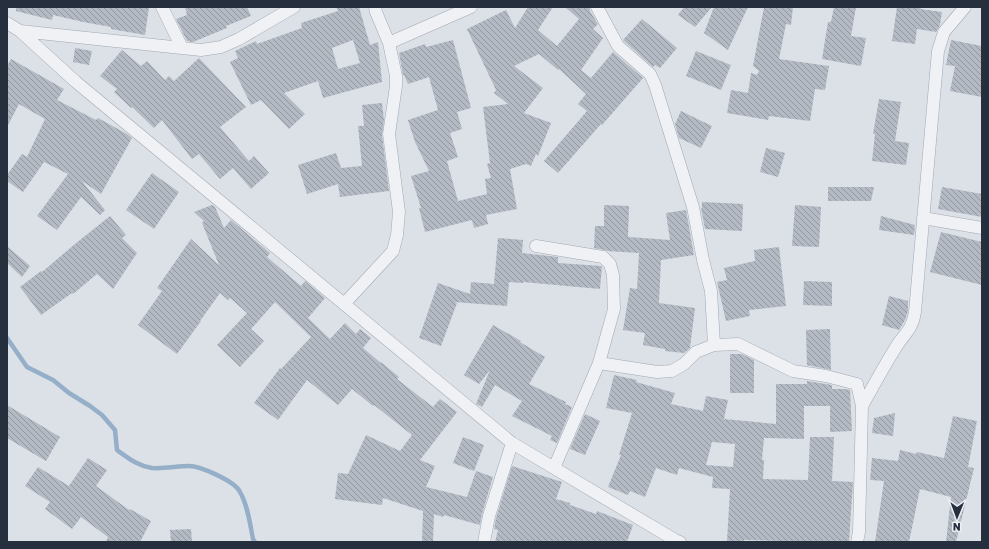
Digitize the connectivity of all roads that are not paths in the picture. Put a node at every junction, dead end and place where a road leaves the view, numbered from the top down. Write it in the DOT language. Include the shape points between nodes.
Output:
graph roads {
  1 [pos="162,7"];
  2 [pos="294,7"];
  3 [pos="375,7"];
  4 [pos="471,7"];
  5 [pos="597,7"];
  6 [pos="965,7"];
  7 [pos="7,23"];
  8 [pos="20,31"];
  9 [pos="389,43"];
  10 [pos="182,48"];
  11 [pos="923,218"];
  12 [pos="982,228"];
  13 [pos="536,246"];
  14 [pos="344,304"];
  15 [pos="714,345"];
  16 [pos="599,363"];
  17 [pos="862,406"];
  18 [pos="512,443"];
  19 [pos="554,468"];
  20 [pos="676,541"];
  21 [pos="484,542"];
  22 [pos="857,542"];
  1 -- 10 [label="street"];
  2 -- 10 [label="street" via="239,39 221,46 201,50"];
  3 -- 9 [label="street"];
  4 -- 9 [label="street"];
  5 -- 15 [label="street" via="618,46 650,74 655,85 693,208 711,291"];
  6 -- 11 [label="street" via="944,32 938,51"];
  7 -- 8 [label="street"];
  8 -- 10 [label="street"];
  8 -- 14 [label="street" via="76,82"];
  9 -- 14 [label="street" via="396,76 389,134 399,212 397,235 393,251"];
  11 -- 12 [label="street"];
  11 -- 17 [label="street" via="914,321 898,343"];
  13 -- 16 [label="street" via="602,257 610,264 613,275 614,309"];
  14 -- 18 [label="street"];
  15 -- 16 [label="street" via="696,352 672,371 657,372"];
  15 -- 17 [label="street" via="738,344 793,371 857,384"];
  16 -- 19 [label="street"];
  17 -- 22 [label="street"];
  18 -- 19 [label="street"];
  18 -- 21 [label="street" via="489,516"];
  19 -- 20 [label="street"];
}
